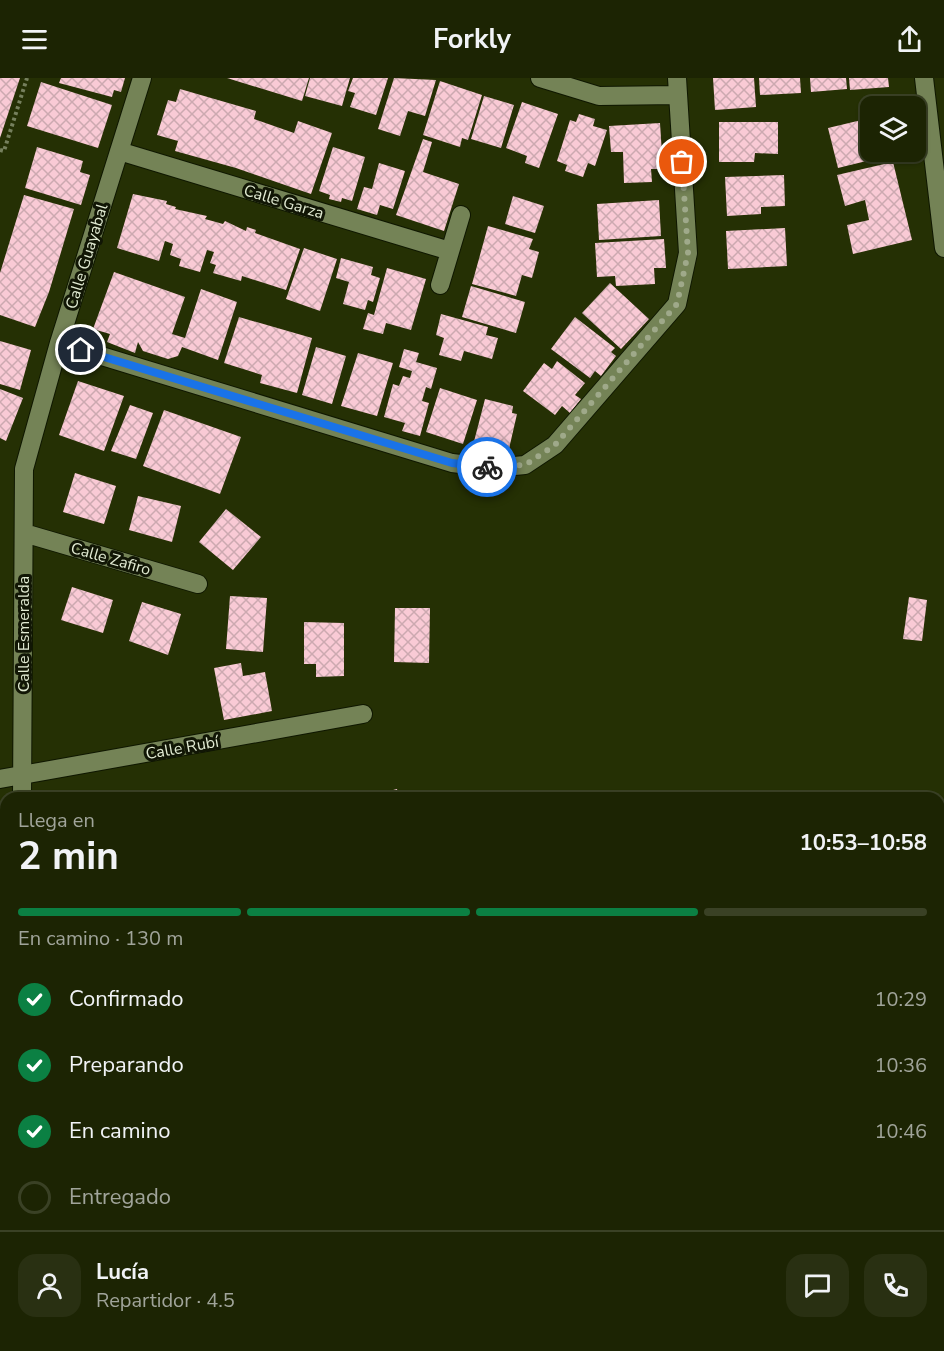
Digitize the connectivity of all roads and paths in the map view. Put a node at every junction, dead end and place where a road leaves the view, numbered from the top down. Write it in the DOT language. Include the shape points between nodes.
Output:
graph roads {
  1 [pos="27,78"];
  2 [pos="142,78"];
  3 [pos="540,78"];
  4 [pos="924,78"];
  5 [pos="677,86"];
  6 [pos="0,150"];
  7 [pos="119,151"];
  8 [pos="462,215"];
  9 [pos="944,248"];
  10 [pos="450,251"];
  11 [pos="441,285"];
  12 [pos="59,344"];
  13 [pos="24,469"];
  14 [pos="24,533"];
  15 [pos="198,584"];
  16 [pos="363,714"];
  17 [pos="22,775"];
  18 [pos="0,779"];
  19 [pos="22,792"];
  1 -- 6 [label="path" via="4,152"];
  2 -- 7 [label="street, Calle Guayabal"];
  3 -- 5 [label="street" via="599,96"];
  4 -- 9 [label="street"];
  5 -- 12 [label="street" via="688,253 677,304 555,445 525,465 494,468 452,463"];
  7 -- 10 [label="street, Calle Garza"];
  7 -- 12 [label="street, Calle Guayabal"];
  8 -- 10 [label="street"];
  10 -- 11 [label="street"];
  12 -- 13 [label="street, Calle Guayabal"];
  13 -- 14 [label="street, Calle Esmeralda"];
  14 -- 15 [label="street, Calle Zafiro"];
  14 -- 17 [label="street, Calle Esmeralda"];
  16 -- 17 [label="street, Calle Rubí"];
  17 -- 18 [label="street, Calle Rubí"];
  17 -- 19 [label="street, Calle Esmeralda"];
}
